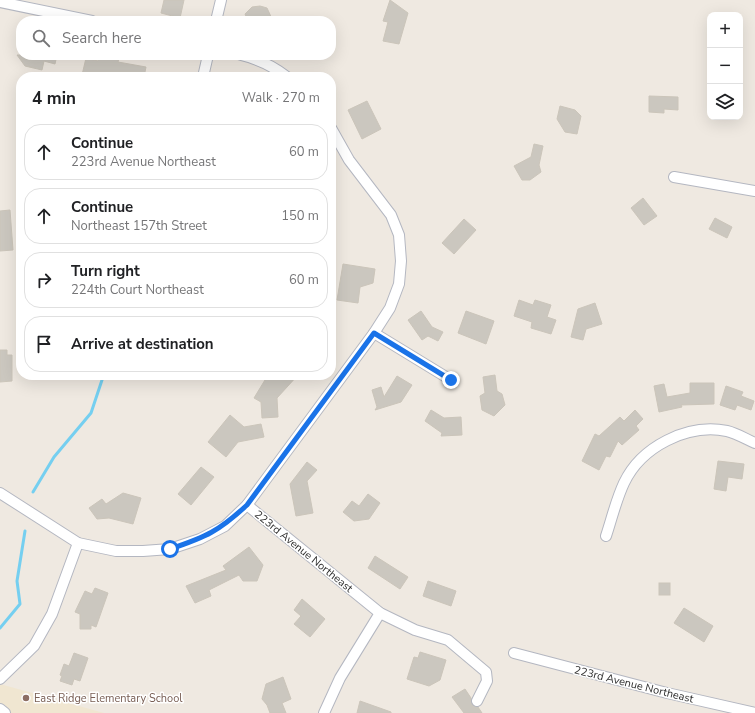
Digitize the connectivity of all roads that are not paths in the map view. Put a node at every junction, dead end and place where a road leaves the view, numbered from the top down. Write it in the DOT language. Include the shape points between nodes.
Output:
graph roads {
  1 [pos="222,0"];
  2 [pos="0,2"];
  3 [pos="68,16"];
  4 [pos="217,16"];
  5 [pos="207,60"];
  6 [pos="259,60"];
  7 [pos="204,72"];
  8 [pos="281,72"];
  9 [pos="336,137"];
  10 [pos="674,177"];
  11 [pos="755,191"];
  12 [pos="374,333"];
  13 [pos="451,380"];
  14 [pos="755,443"];
  15 [pos="0,493"];
  16 [pos="247,505"];
  17 [pos="606,536"];
  18 [pos="78,543"];
  19 [pos="380,613"];
  20 [pos="514,653"];
  21 [pos="0,679"];
  22 [pos="477,701"];
  23 [pos="0,709"];
  24 [pos="5,713"];
  25 [pos="324,713"];
  26 [pos="755,713"];
  1 -- 4 [label="street"];
  2 -- 3 [label="street"];
  5 -- 7 [label="street"];
  6 -- 8 [label="street"];
  9 -- 12 [label="street" via="349,160 391,215 399,235 399,284 390,308"];
  10 -- 11 [label="street"];
  12 -- 13 [label="street"];
  12 -- 16 [label="street"];
  14 -- 17 [label="street" via="727,431 708,430 689,433 664,442 644,455 625,482"];
  15 -- 18 [label="street, 223rd Avenue Northeast"];
  16 -- 18 [label="street, 223rd Avenue Northeast" via="219,529 200,539 170,549 116,551"];
  16 -- 19 [label="street, 223rd Avenue Northeast"];
  18 -- 21 [label="street" via="52,614 34,646"];
  19 -- 22 [label="street, 223rd Avenue Northeast" via="415,630 448,640 474,660 486,672 487,681"];
  19 -- 25 [label="street" via="340,678"];
  20 -- 26 [label="street, 223rd Avenue Northeast"];
  23 -- 24 [label="street"];
}
